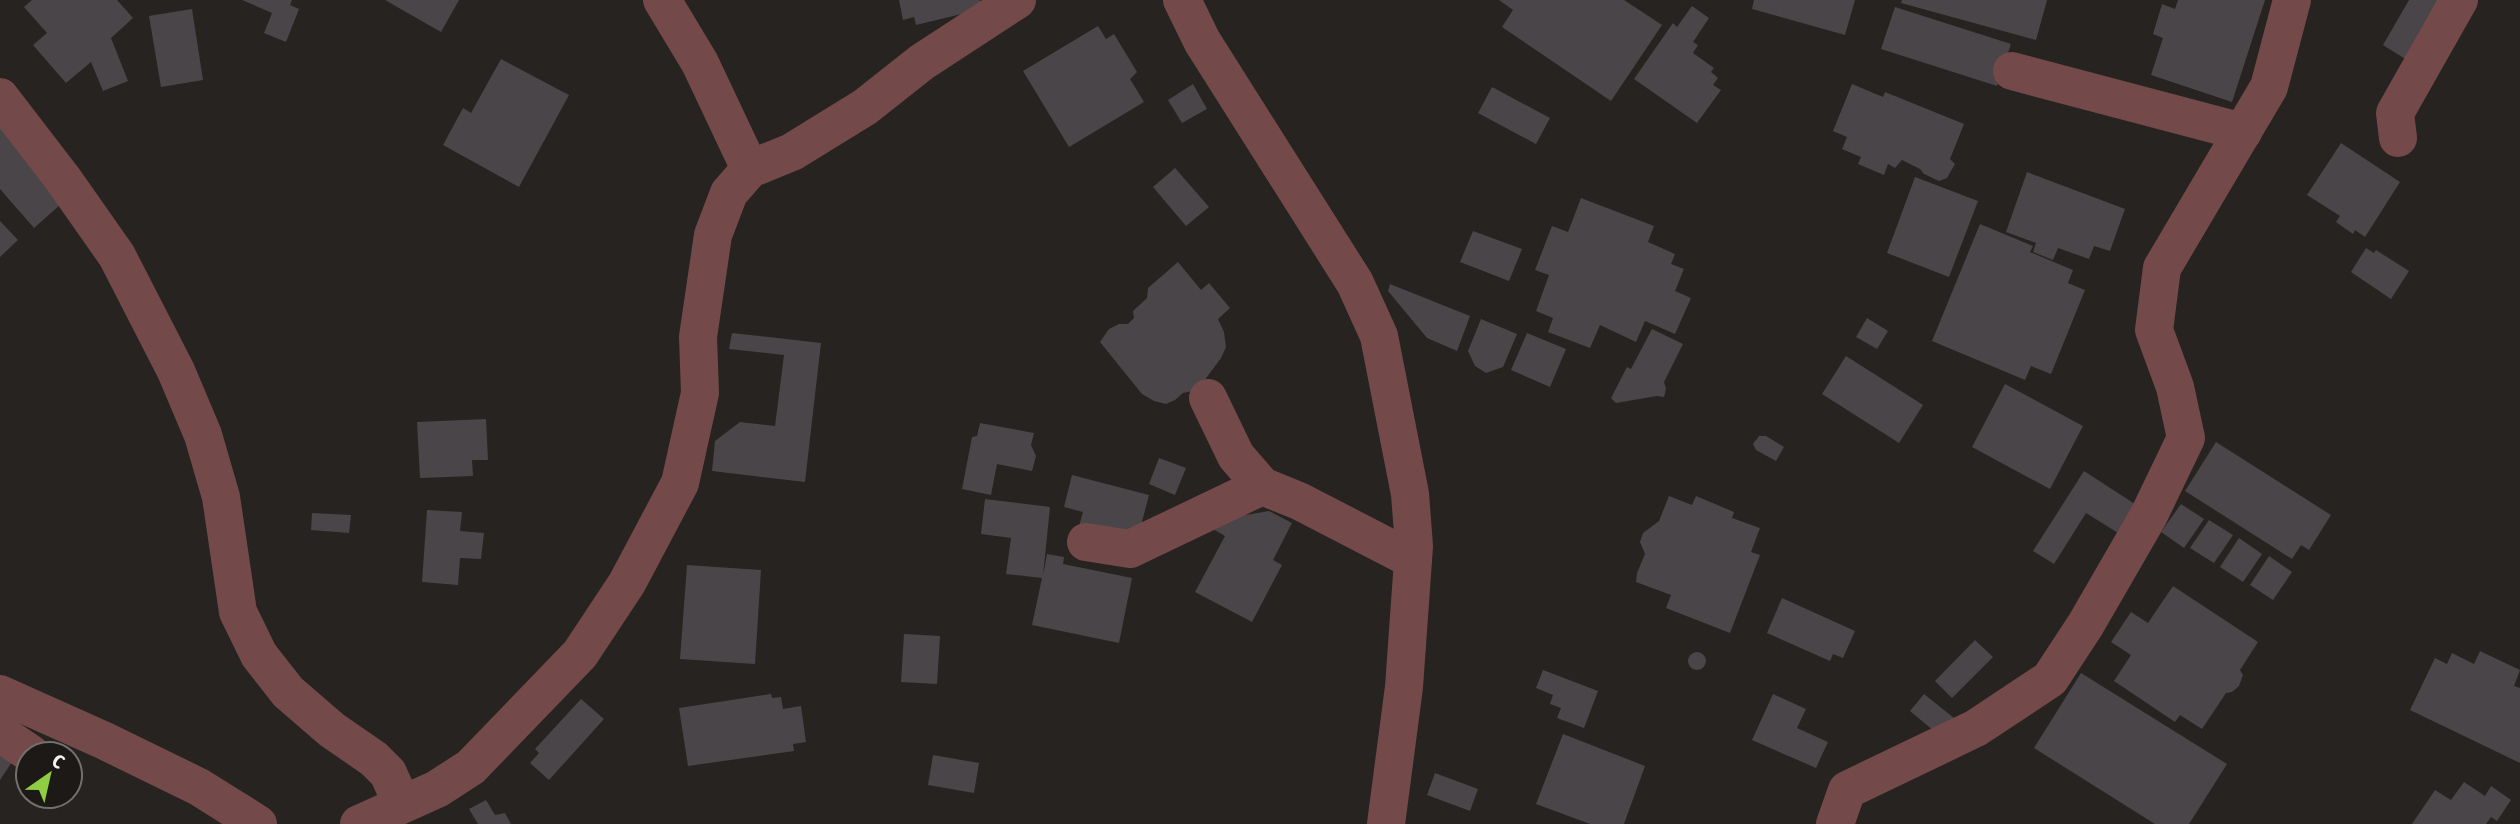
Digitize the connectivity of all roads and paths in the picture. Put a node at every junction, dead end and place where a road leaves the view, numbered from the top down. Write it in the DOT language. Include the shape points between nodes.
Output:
graph roads {
  1 [pos="662,0"];
  2 [pos="1017,0"];
  3 [pos="1182,0"];
  4 [pos="2292,0"];
  5 [pos="2459,0"];
  6 [pos="2012,71"];
  7 [pos="0,97"];
  8 [pos="2243,132"];
  9 [pos="2398,138"];
  10 [pos="750,169"];
  11 [pos="1208,398"];
  12 [pos="1262,486"];
  13 [pos="1086,542"];
  14 [pos="1413,560"];
  15 [pos="0,694"];
  16 [pos="402,803"];
  17 [pos="258,824"];
  18 [pos="359,824"];
  19 [pos="1386,824"];
  20 [pos="1835,824"];
  1 -- 10 [label="street" via="700,63"];
  2 -- 10 [label="street" via="922,62 865,107 792,152"];
  3 -- 14 [label="street" via="1202,41 1355,283 1379,336 1410,494"];
  4 -- 8 [label="street" via="2269,87"];
  5 -- 9 [label="street" via="2395,113"];
  6 -- 8 [label="street"];
  7 -- 16 [label="street" via="117,256 176,371 221,497 238,612 259,655 288,692 388,773"];
  8 -- 20 [label="street" via="2162,268 2154,330 2175,387 2186,438 2149,515 2086,624 2050,679 1976,728 1847,790"];
  10 -- 16 [label="street" via="730,193 713,235 698,337 698,404 680,483 646,549 580,654 534,702 471,767 437,789"];
  11 -- 12 [label="street" via="1236,456"];
  12 -- 13 [label="street" via="1130,550"];
  12 -- 14 [label="street"];
  14 -- 19 [label="street" via="1404,687"];
  15 -- 17 [label="street" via="199,787"];
  16 -- 18 [label="street"];
}
